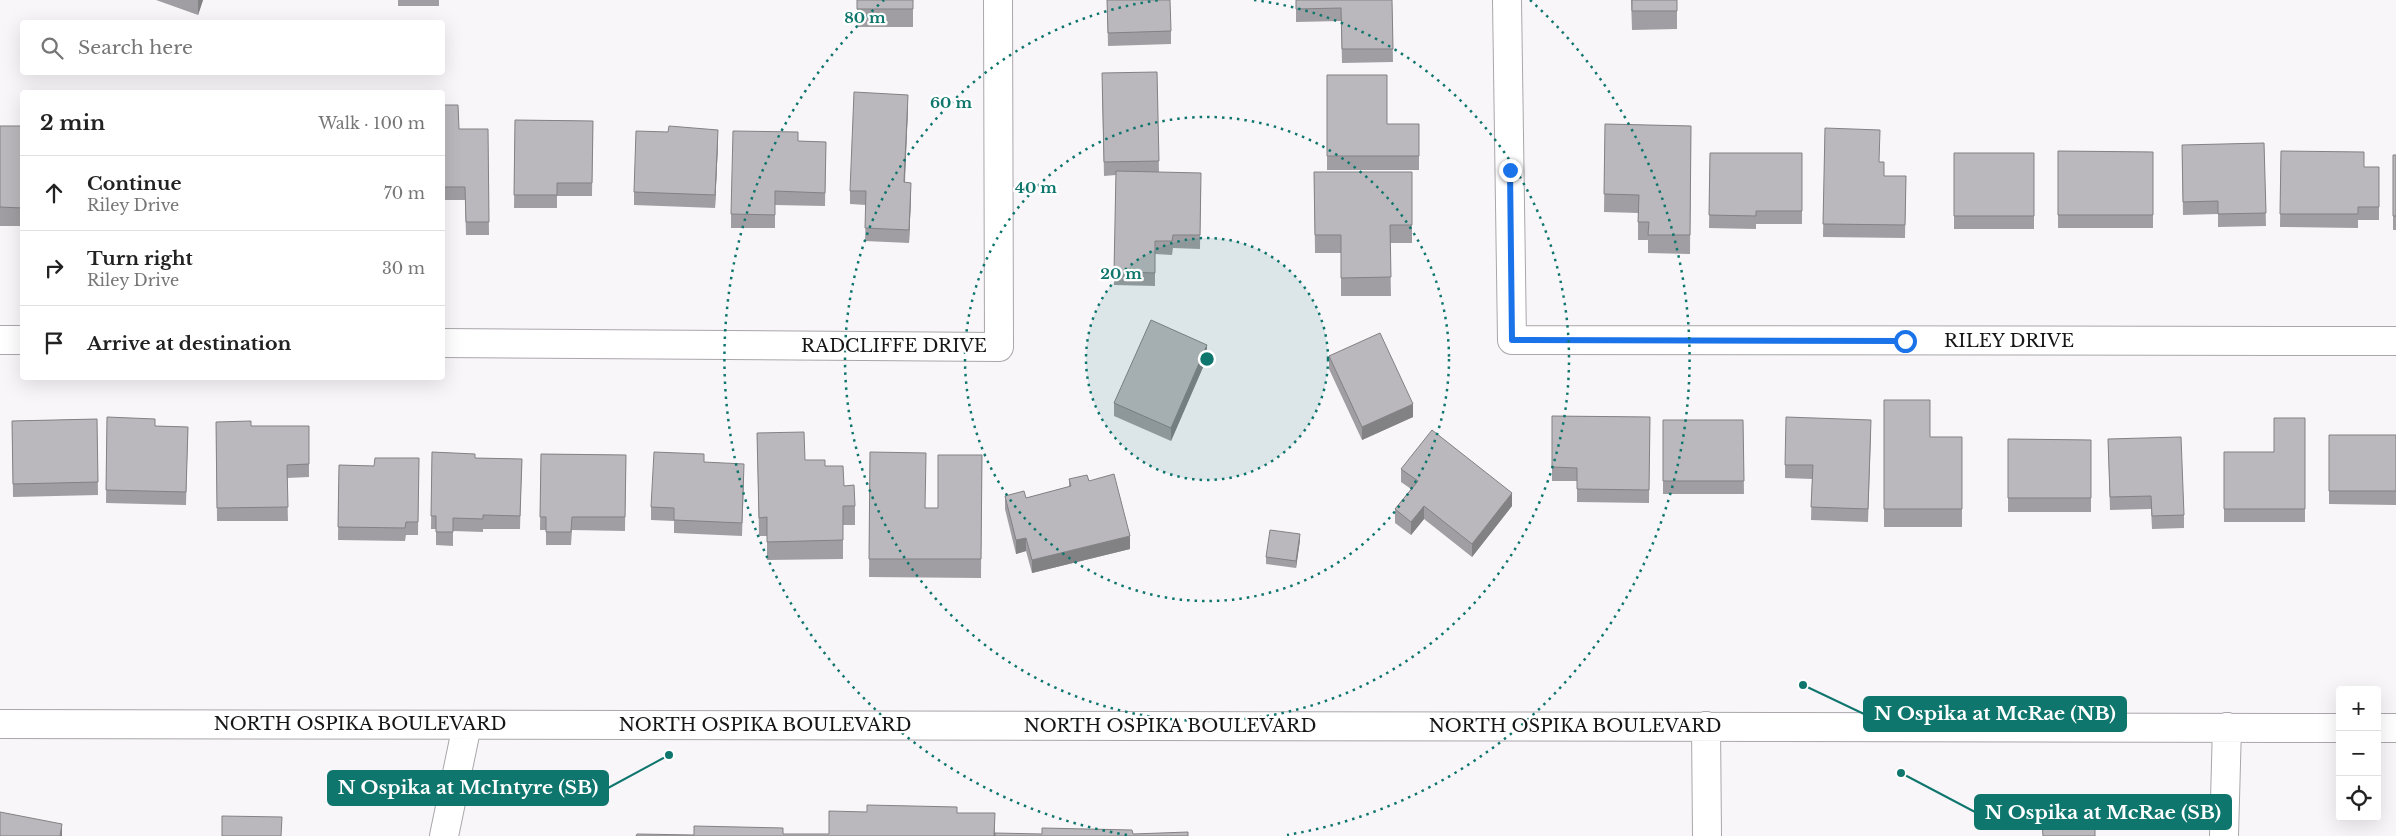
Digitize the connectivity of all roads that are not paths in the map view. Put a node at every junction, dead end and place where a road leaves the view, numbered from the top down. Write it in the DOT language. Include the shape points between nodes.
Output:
graph roads {
  1 [pos="998,0"];
  2 [pos="1507,0"];
  3 [pos="0,340"];
  4 [pos="20,340"];
  5 [pos="2396,341"];
  6 [pos="445,343"];
  7 [pos="0,724"];
  8 [pos="467,724"];
  9 [pos="1706,726"];
  10 [pos="2226,727"];
  11 [pos="2336,728"];
  12 [pos="2381,728"];
  13 [pos="2396,728"];
  14 [pos="444,836"];
  15 [pos="1707,836"];
  16 [pos="2224,836"];
  1 -- 6 [label="street, RADCLIFFE DRIVE" via="999,347"];
  2 -- 5 [label="street, RILEY DRIVE" via="1512,340"];
  3 -- 4 [label="street"];
  7 -- 8 [label="street, NORTH OSPIKA BOULEVARD"];
  8 -- 9 [label="street, NORTH OSPIKA BOULEVARD"];
  8 -- 14 [label="street"];
  9 -- 10 [label="street, NORTH OSPIKA BOULEVARD"];
  9 -- 15 [label="street"];
  10 -- 11 [label="street, NORTH OSPIKA BOULEVARD"];
  10 -- 16 [label="street"];
  12 -- 13 [label="street"];
}
